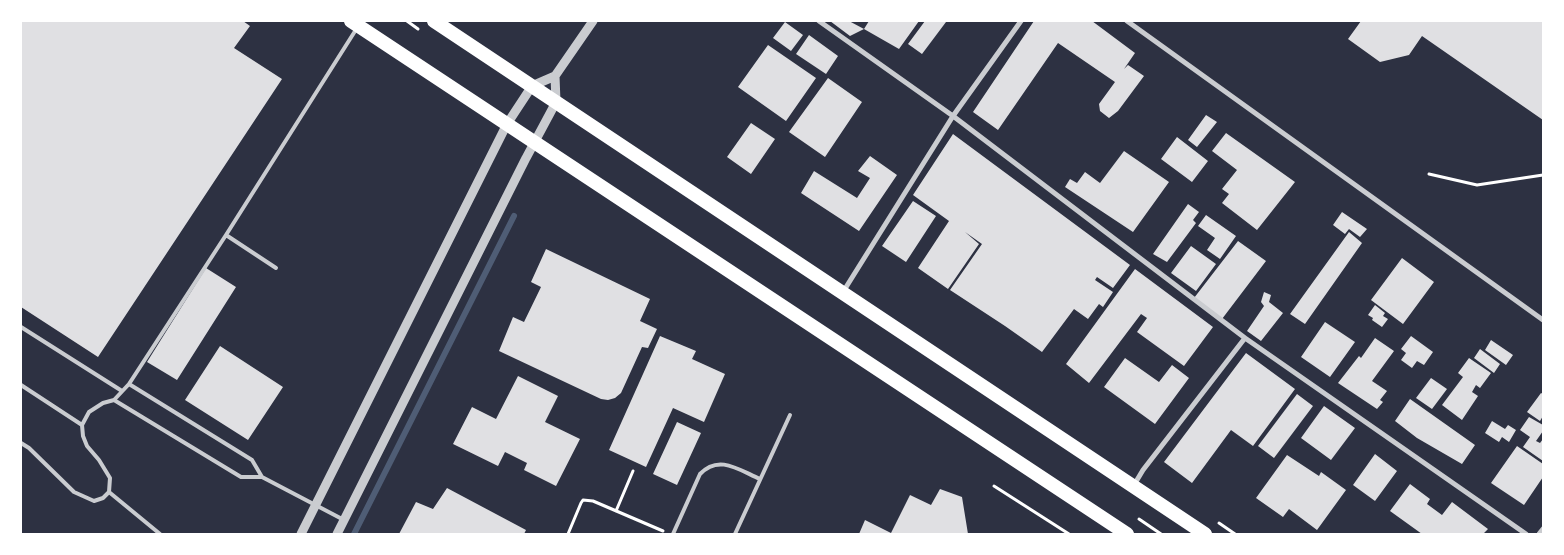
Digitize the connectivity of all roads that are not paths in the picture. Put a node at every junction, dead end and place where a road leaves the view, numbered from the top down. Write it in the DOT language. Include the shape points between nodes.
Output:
graph roads {
  1 [pos="434,21"];
  2 [pos="592,21"];
  3 [pos="819,21"];
  4 [pos="1021,21"];
  5 [pos="1127,21"];
  6 [pos="354,24"];
  7 [pos="555,76"];
  8 [pos="532,86"];
  9 [pos="556,102"];
  10 [pos="953,116"];
  11 [pos="507,124"];
  12 [pos="535,142"];
  13 [pos="226,235"];
  14 [pos="276,268"];
  15 [pos="842,293"];
  16 [pos="1543,320"];
  17 [pos="21,327"];
  18 [pos="1245,338"];
  19 [pos="129,384"];
  20 [pos="21,385"];
  21 [pos="122,391"];
  22 [pos="114,400"];
  23 [pos="790,415"];
  24 [pos="82,425"];
  25 [pos="21,443"];
  26 [pos="262,477"];
  27 [pos="760,479"];
  28 [pos="1133,486"];
  29 [pos="109,492"];
  30 [pos="315,505"];
  31 [pos="344,520"];
  32 [pos="1543,529"];
  33 [pos="160,534"];
  34 [pos="301,534"];
  35 [pos="337,534"];
  36 [pos="672,534"];
  37 [pos="735,534"];
  38 [pos="1127,534"];
  39 [pos="1205,534"];
  40 [pos="1526,534"];
  41 [pos="1539,534"];
  1 -- 8 [label="highway"];
  2 -- 7 [label="street"];
  3 -- 10 [label="street"];
  4 -- 10 [label="street"];
  5 -- 16 [label="street"];
  6 -- 11 [label="highway"];
  6 -- 13 [label="lane"];
  7 -- 8 [label="street"];
  7 -- 9 [label="street"];
  8 -- 9 [label="highway"];
  8 -- 11 [label="street"];
  9 -- 12 [label="street"];
  9 -- 15 [label="highway"];
  10 -- 15 [label="street"];
  10 -- 18 [label="street"];
  11 -- 12 [label="highway"];
  11 -- 30 [label="street"];
  12 -- 31 [label="street"];
  12 -- 38 [label="highway"];
  13 -- 14 [label="lane"];
  13 -- 19 [label="lane"];
  15 -- 28 [label="highway"];
  17 -- 21 [label="lane"];
  18 -- 28 [label="street"];
  18 -- 40 [label="street"];
  19 -- 21 [label="lane"];
  19 -- 26 [label="lane" via="252,460"];
  20 -- 24 [label="lane"];
  21 -- 22 [label="lane"];
  22 -- 24 [label="lane" via="89,412"];
  22 -- 26 [label="lane" via="241,477"];
  23 -- 27 [label="lane"];
  24 -- 29 [label="lane" via="87,446 110,478"];
  25 -- 29 [label="lane" via="74,492 94,502"];
  26 -- 30 [label="lane"];
  27 -- 36 [label="lane" via="726,464 706,467"];
  27 -- 37 [label="lane"];
  28 -- 39 [label="highway"];
  29 -- 33 [label="lane"];
  30 -- 31 [label="lane"];
  30 -- 34 [label="street"];
  31 -- 35 [label="street"];
  32 -- 41 [label="street"];
}
